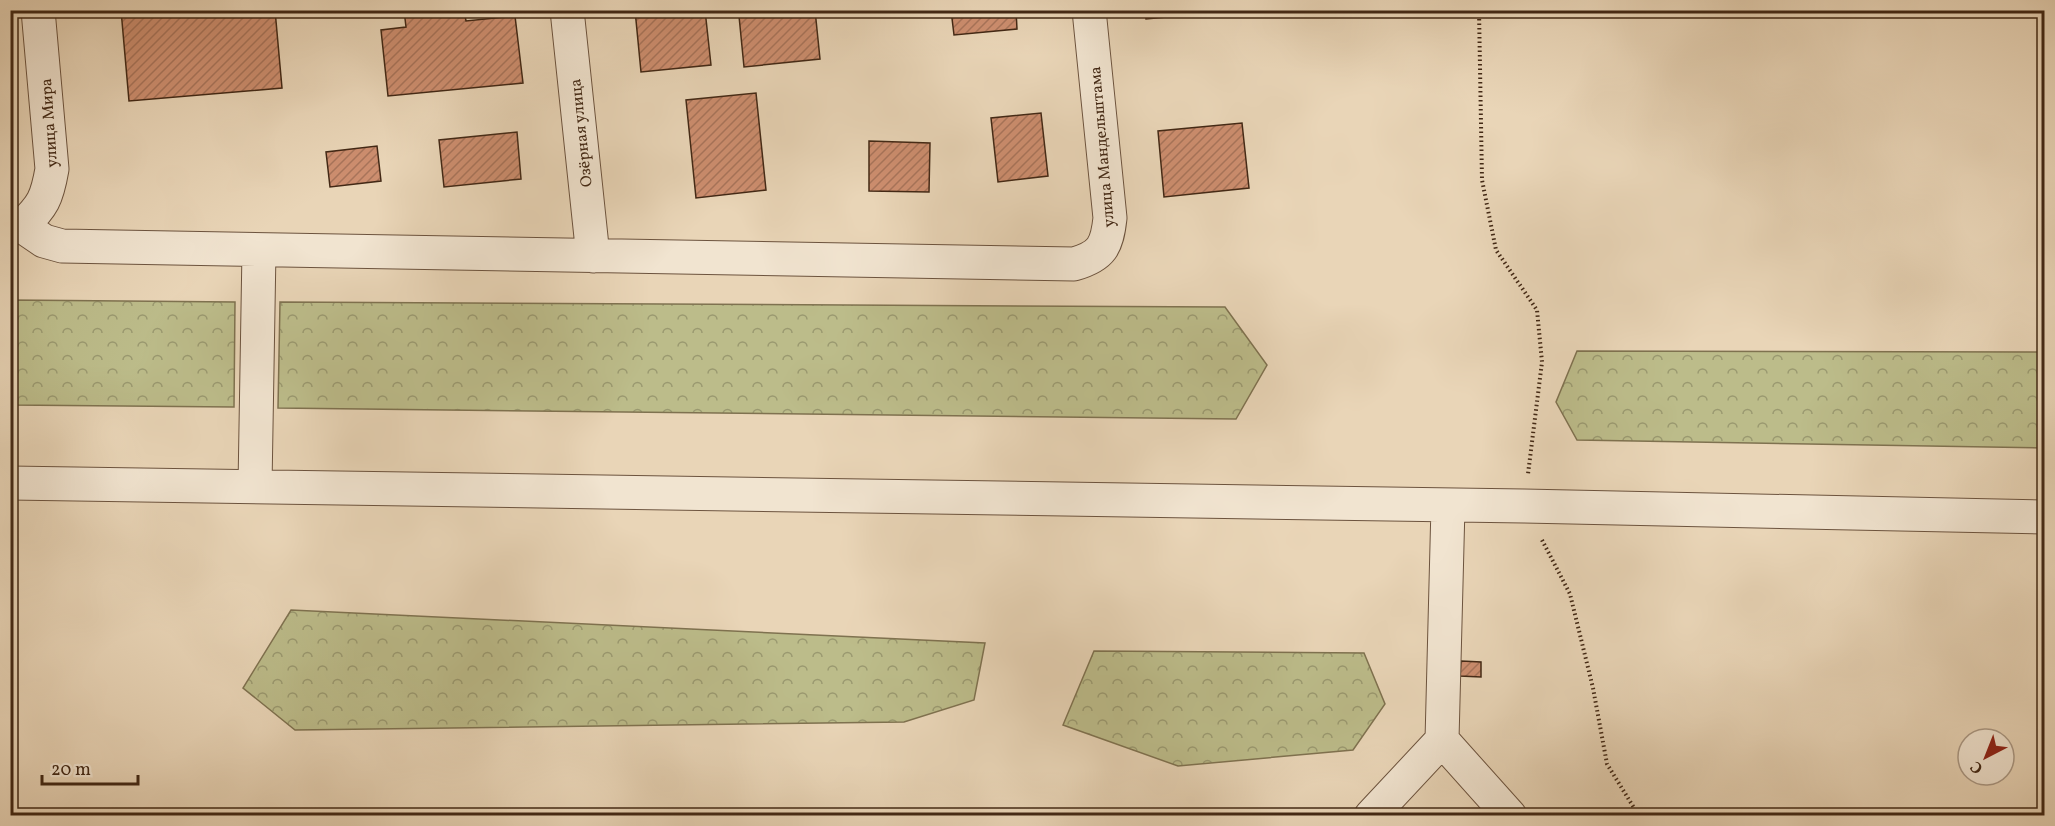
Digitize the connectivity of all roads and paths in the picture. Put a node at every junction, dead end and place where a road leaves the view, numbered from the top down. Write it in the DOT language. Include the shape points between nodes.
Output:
graph roads {
  1 [pos="38,10"];
  2 [pos="567,10"];
  3 [pos="1089,10"];
  4 [pos="1479,10"];
  5 [pos="16,226"];
  6 [pos="259,250"];
  7 [pos="593,256"];
  8 [pos="10,483"];
  9 [pos="255,486"];
  10 [pos="1448,506"];
  11 [pos="1524,506"];
  12 [pos="2044,517"];
  13 [pos="1442,740"];
  14 [pos="1371,816"];
  15 [pos="1510,816"];
  16 [pos="1639,816"];
  1 -- 5 [label="street, улица Мира" via="52,169 49,189 39,209"];
  2 -- 7 [label="street, Озёрная улица"];
  3 -- 7 [label="street, улица Мандельштама" via="1110,218 1108,237 1101,251 1086,260 1074,264"];
  4 -- 11 [label="path" via="1482,180 1496,250 1537,309 1542,362"];
  5 -- 6 [label="street" via="62,246"];
  6 -- 7 [label="street"];
  6 -- 9 [label="street"];
  8 -- 9 [label="street"];
  9 -- 10 [label="street"];
  10 -- 11 [label="street"];
  10 -- 13 [label="street"];
  11 -- 12 [label="street"];
  11 -- 16 [label="path" via="1570,594 1593,688 1606,764"];
  13 -- 14 [label="street"];
  13 -- 15 [label="street"];
}
